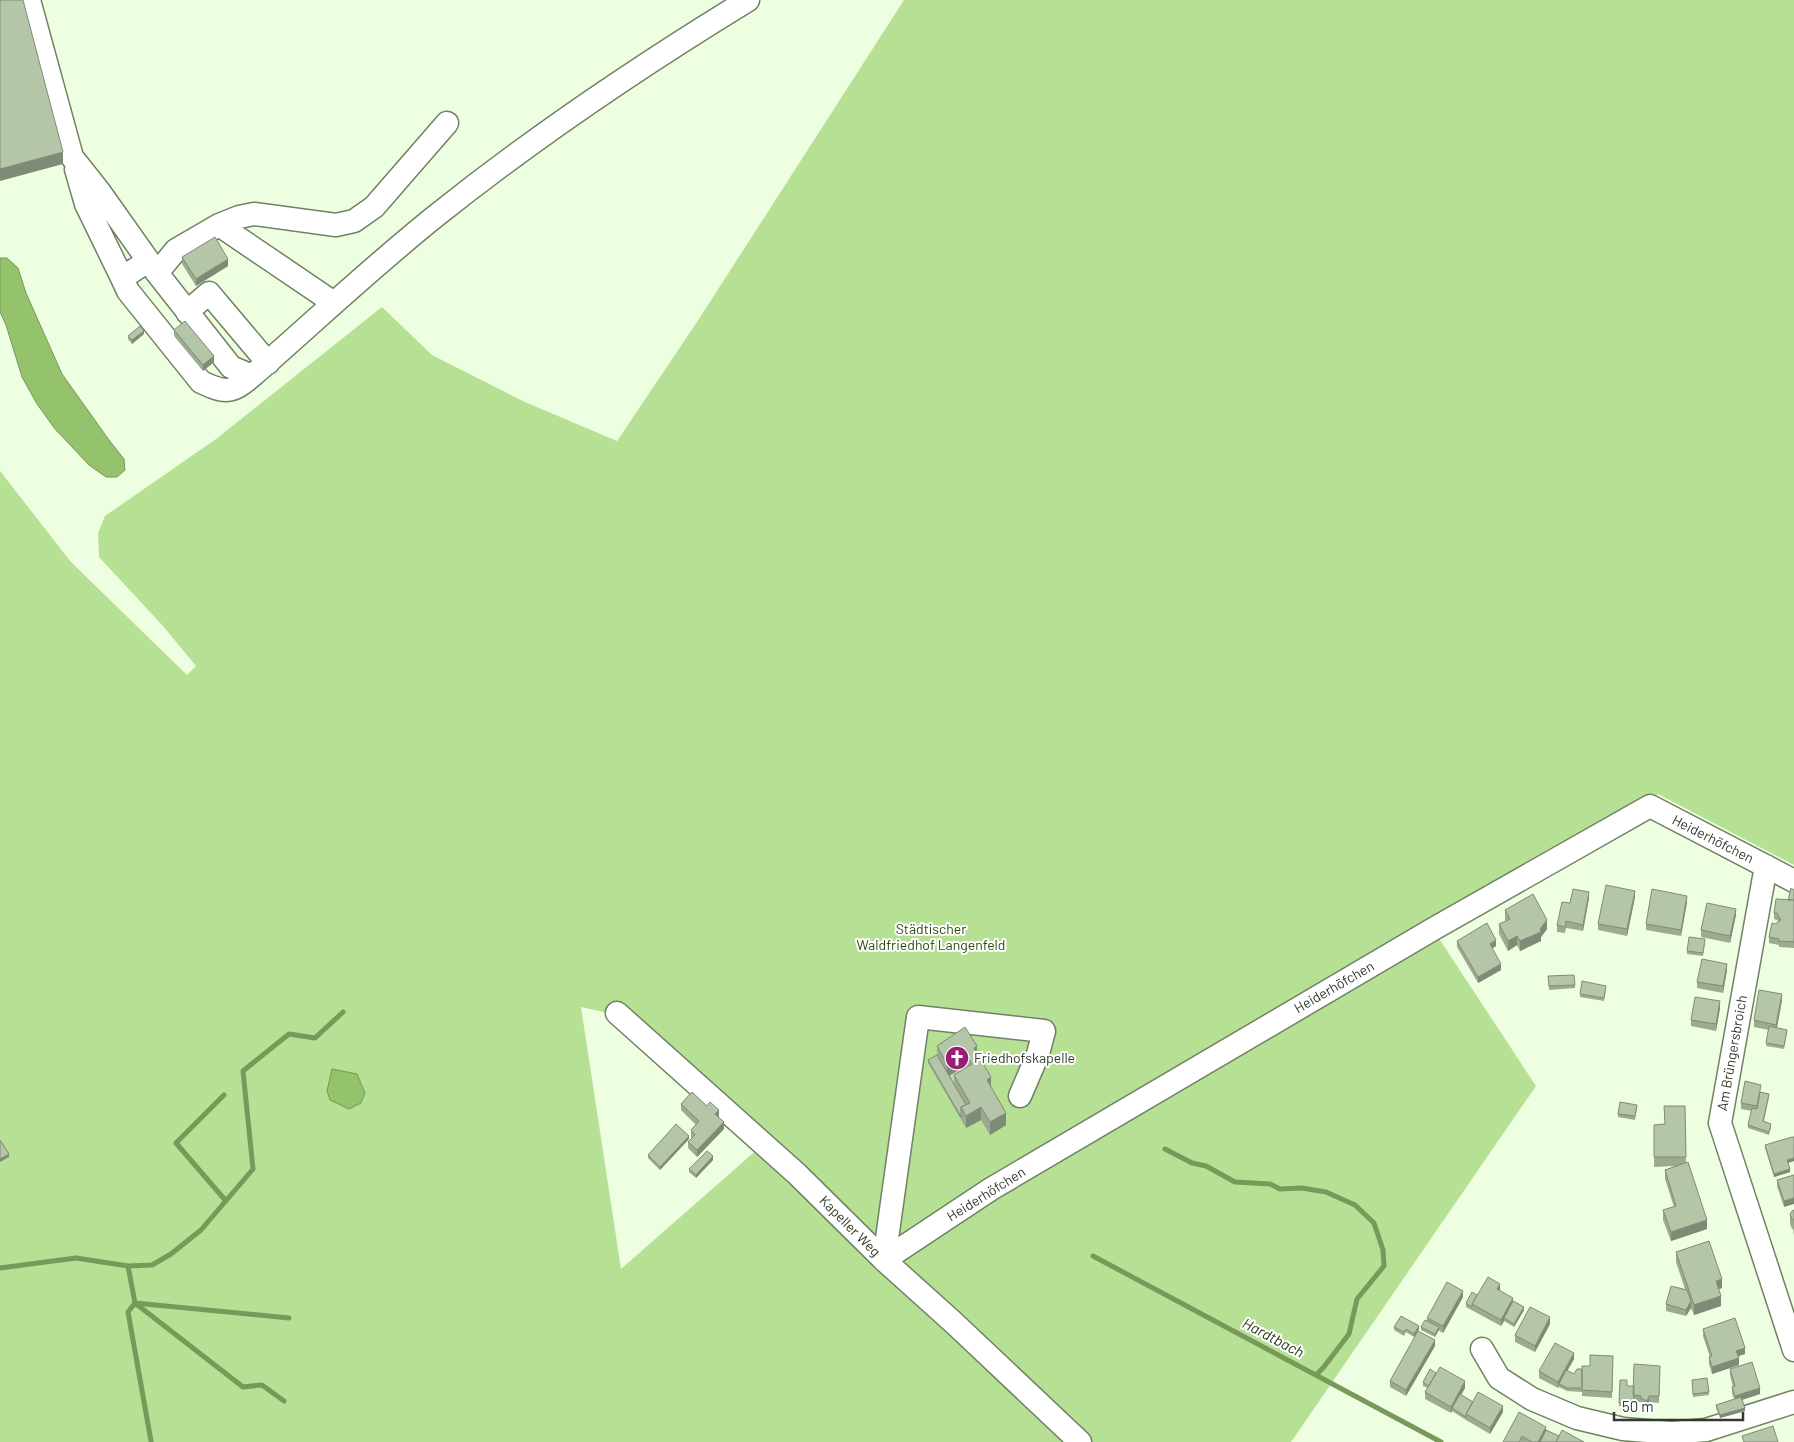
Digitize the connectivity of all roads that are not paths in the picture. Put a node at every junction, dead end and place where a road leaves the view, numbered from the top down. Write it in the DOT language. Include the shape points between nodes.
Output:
graph roads {
  1 [pos="29,0"];
  2 [pos="748,0"];
  3 [pos="447,123"];
  4 [pos="72,157"];
  5 [pos="219,225"];
  6 [pos="153,267"];
  7 [pos="122,278"];
  8 [pos="334,303"];
  9 [pos="187,312"];
  10 [pos="260,370"];
  11 [pos="1766,866"];
  12 [pos="1794,881"];
  13 [pos="617,1013"];
  14 [pos="1020,1096"];
  15 [pos="884,1260"];
  16 [pos="1482,1349"];
  17 [pos="1794,1350"];
  18 [pos="1794,1402"];
  19 [pos="1080,1442"];
  1 -- 4 [label="street"];
  2 -- 8 [label="street" via="550,129 436,215"];
  3 -- 5 [label="street" via="374,207 354,221 336,225 254,214"];
  4 -- 6 [label="street"];
  4 -- 7 [label="street" via="86,204"];
  5 -- 6 [label="street"];
  5 -- 8 [label="street"];
  6 -- 7 [label="street"];
  6 -- 9 [label="street"];
  7 -- 10 [label="street" via="128,291 201,382 216,389 229,390 239,387"];
  8 -- 10 [label="street"];
  9 -- 10 [label="street" via="231,367"];
  9 -- 10 [label="street" via="209,293"];
  11 -- 12 [label="street, Heiderhöfchen"];
  11 -- 15 [label="street, Heiderhöfchen" via="1650,806 1359,972 991,1189"];
  11 -- 17 [label="street, Am Brüngersbroich" via="1720,1123"];
  13 -- 15 [label="street, Kapeller Weg" via="797,1174"];
  14 -- 15 [label="street" via="1044,1031 918,1017"];
  15 -- 19 [label="street, Kapeller Weg"];
  16 -- 18 [label="street" via="1499,1378 1532,1399 1577,1418 1623,1429 1672,1433 1706,1430"];
}
